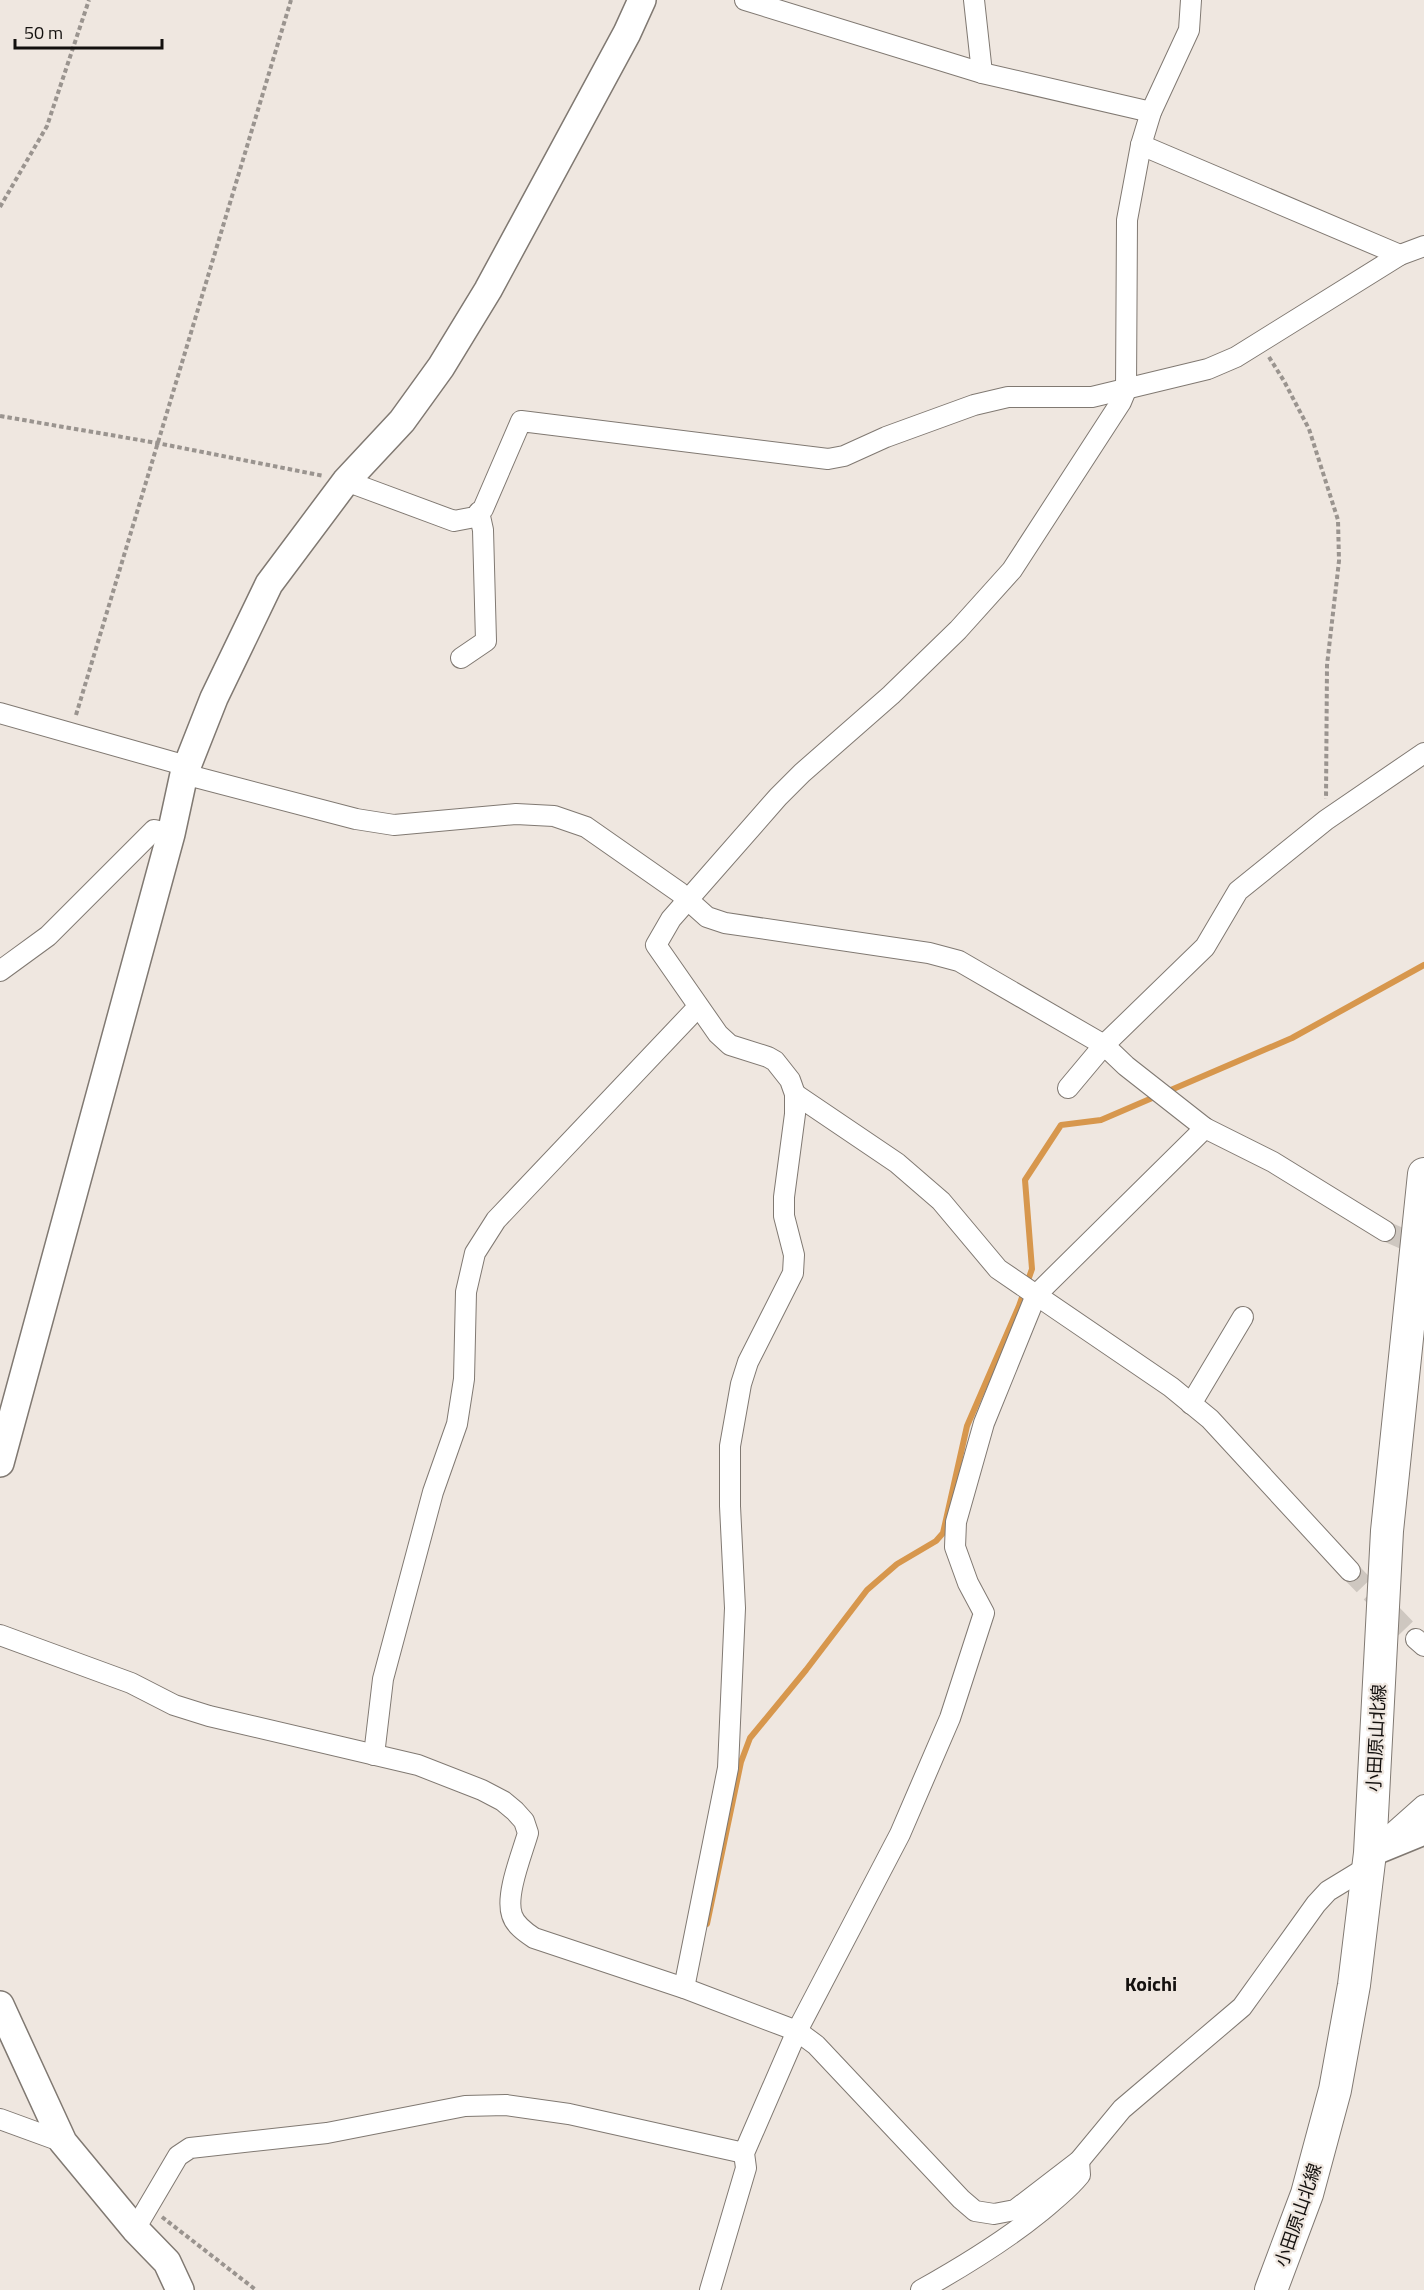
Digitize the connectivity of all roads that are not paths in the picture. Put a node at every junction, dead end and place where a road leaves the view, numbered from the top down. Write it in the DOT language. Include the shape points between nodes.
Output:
graph roads {
  1 [pos="642,0"];
  2 [pos="745,0"];
  3 [pos="974,0"];
  4 [pos="1191,0"];
  5 [pos="982,73"];
  6 [pos="1152,112"];
  7 [pos="1141,145"];
  8 [pos="1424,246"];
  9 [pos="1400,255"];
  10 [pos="1126,390"];
  11 [pos="346,481"];
  12 [pos="479,512"];
  13 [pos="461,658"];
  14 [pos="0,713"];
  15 [pos="1424,753"];
  16 [pos="185,770"];
  17 [pos="171,834"];
  18 [pos="687,900"];
  19 [pos="0,971"];
  20 [pos="698,1007"];
  21 [pos="1104,1045"];
  22 [pos="1068,1088"];
  23 [pos="795,1094"];
  24 [pos="1205,1128"];
  25 [pos="1424,1174"];
  26 [pos="1384,1231"];
  27 [pos="1036,1295"];
  28 [pos="1243,1317"];
  29 [pos="1191,1404"];
  30 [pos="0,1463"];
  31 [pos="1350,1571"];
  32 [pos="0,1635"];
  33 [pos="374,1755"];
  34 [pos="1424,1804"];
  35 [pos="1424,1831"];
  36 [pos="1369,1859"];
  37 [pos="684,1988"];
  38 [pos="0,2005"];
  39 [pos="797,2031"];
  40 [pos="0,2119"];
  41 [pos="63,2142"];
  42 [pos="744,2153"];
  43 [pos="1079,2161"];
  44 [pos="142,2218"];
  45 [pos="180,2290"];
  46 [pos="710,2290"];
  47 [pos="921,2290"];
  48 [pos="1271,2290"];
  1 -- 11 [label="street" via="488,290 441,367 402,421"];
  2 -- 5 [label="street"];
  3 -- 5 [label="street"];
  4 -- 6 [label="street" via="1190,30"];
  5 -- 6 [label="street"];
  6 -- 7 [label="street"];
  7 -- 9 [label="street"];
  7 -- 10 [label="street" via="1127,220"];
  8 -- 9 [label="street"];
  9 -- 10 [label="street" via="1236,357 1208,369"];
  10 -- 12 [label="street" via="1092,397 1008,397 974,405 828,459 521,421"];
  10 -- 18 [label="street" via="1012,570 908,679 786,789"];
  11 -- 12 [label="street" via="454,521 475,517"];
  11 -- 16 [label="street" via="269,584 214,698"];
  12 -- 13 [label="street" via="483,530 486,641"];
  14 -- 16 [label="street"];
  15 -- 21 [label="street" via="1326,820 1238,891 1205,947"];
  16 -- 17 [label="street"];
  16 -- 18 [label="street" via="356,819 394,825 516,814 554,816 586,827"];
  17 -- 19 [label="street" via="154,830 48,936"];
  17 -- 30 [label="street"];
  18 -- 20 [label="street" via="656,945"];
  18 -- 21 [label="street" via="707,917 725,923 929,953 959,961"];
  20 -- 23 [label="street" via="730,1045 775,1061"];
  20 -- 33 [label="street" via="496,1220 476,1253 466,1292 465,1379 457,1424 433,1492 383,1679"];
  21 -- 22 [label="street"];
  21 -- 24 [label="street"];
  23 -- 27 [label="street" via="897,1163 941,1201 998,1269"];
  23 -- 37 [label="street" via="784,1206 794,1256 793,1273 748,1362 730,1446 735,1608 728,1768"];
  24 -- 26 [label="street" via="1273,1162"];
  24 -- 27 [label="street"];
  25 -- 36 [label="main road, 小田原山北線" via="1387,1531"];
  27 -- 29 [label="street"];
  27 -- 39 [label="street" via="984,1423 956,1522 955,1547 984,1613 950,1718 900,1834"];
  28 -- 29 [label="street"];
  29 -- 31 [label="street" via="1210,1419"];
  32 -- 33 [label="street" via="130,1683 174,1705"];
  33 -- 37 [label="street" via="418,1765 482,1790 516,1811 528,1833 509,1903 512,1917 523,1931"];
  34 -- 36 [label="street"];
  35 -- 36 [label="street"];
  36 -- 43 [label="street" via="1316,1904 1242,2007 1122,2109"];
  36 -- 48 [label="main road, 小田原山北線" via="1354,1985 1335,2090 1307,2194"];
  37 -- 39 [label="street"];
  38 -- 41 [label="street"];
  39 -- 42 [label="street"];
  39 -- 43 [label="street" via="816,2045 975,2211 994,2214 1015,2210"];
  40 -- 41 [label="street"];
  41 -- 44 [label="street"];
  42 -- 44 [label="street" via="569,2114 506,2105 465,2106 327,2133 190,2148 178,2156"];
  42 -- 46 [label="street" via="746,2168"];
  43 -- 47 [label="street" via="1080,2175 1061,2195 1004,2240"];
  44 -- 45 [label="street"];
}
